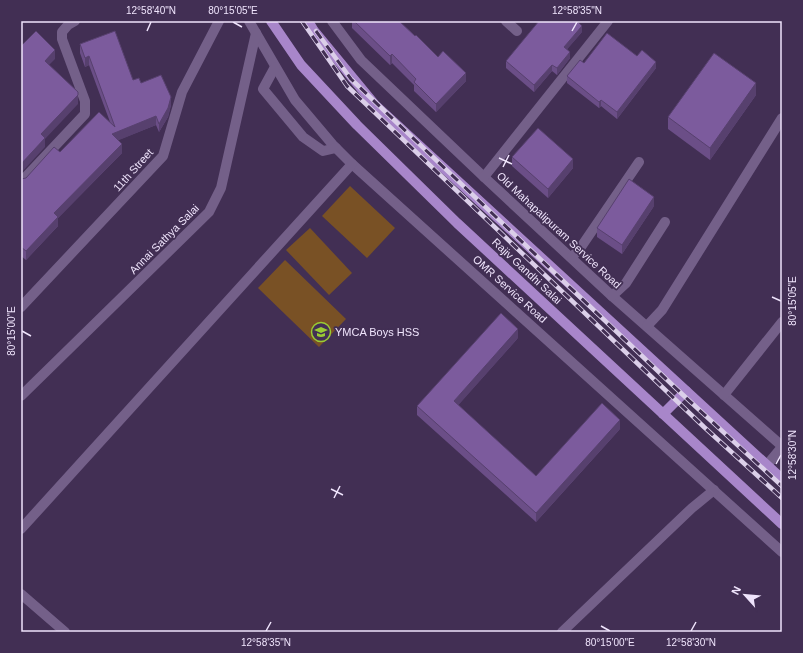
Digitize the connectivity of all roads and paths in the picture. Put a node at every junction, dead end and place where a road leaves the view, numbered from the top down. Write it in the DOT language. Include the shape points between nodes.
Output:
graph roads {
  1 [pos="75,21"];
  2 [pos="218,21"];
  3 [pos="250,21"];
  4 [pos="271,21"];
  5 [pos="308,21"];
  6 [pos="332,21"];
  7 [pos="506,21"];
  8 [pos="608,21"];
  9 [pos="517,31"];
  10 [pos="256,33"];
  11 [pos="276,67"];
  12 [pos="782,118"];
  13 [pos="336,148"];
  14 [pos="639,162"];
  15 [pos="352,164"];
  16 [pos="484,176"];
  17 [pos="21,182"];
  18 [pos="666,222"];
  19 [pos="572,257"];
  20 [pos="612,296"];
  21 [pos="21,307"];
  22 [pos="782,322"];
  23 [pos="647,326"];
  24 [pos="686,391"];
  25 [pos="724,395"];
  26 [pos="21,396"];
  27 [pos="663,414"];
  28 [pos="782,446"];
  29 [pos="767,465"];
  30 [pos="782,479"];
  31 [pos="714,490"];
  32 [pos="782,524"];
  33 [pos="21,529"];
  34 [pos="782,552"];
  35 [pos="21,594"];
  36 [pos="65,632"];
  37 [pos="562,632"];
  1 -- 17 [label="street" via="62,32 62,39 85,101 85,114"];
  2 -- 21 [label="street, 11th Street" via="182,92 163,156"];
  3 -- 10 [label="street, OMR Service Road"];
  4 -- 27 [label="main road, Rajiv Gandhi Salai" via="302,65 357,125 457,223"];
  5 -- 24 [label="main road, Rajiv Gandhi Salai" via="375,105"];
  6 -- 16 [label="street, Old Mahapalipuram Service Road" via="361,60"];
  7 -- 9 [label="street"];
  8 -- 16 [label="street"];
  10 -- 11 [label="street, OMR Service Road"];
  10 -- 26 [label="street, Annai Sathya Salai" via="221,188 209,212"];
  11 -- 13 [label="street, OMR Service Road" via="295,100"];
  11 -- 13 [label="street" via="264,89 303,137 322,151"];
  12 -- 23 [label="street" via="662,310"];
  13 -- 15 [label="street, OMR Service Road"];
  14 -- 19 [label="street"];
  15 -- 31 [label="street, OMR Service Road"];
  15 -- 33 [label="street"];
  16 -- 19 [label="street, Old Mahapalipuram Service Road"];
  18 -- 20 [label="street" via="626,283"];
  19 -- 20 [label="street, Old Mahapalipuram Service Road"];
  20 -- 23 [label="street, Old Mahapalipuram Service Road"];
  22 -- 25 [label="street"];
  23 -- 25 [label="street, Old Mahapalipuram Service Road"];
  24 -- 27 [label="main road"];
  24 -- 29 [label="main road, Rajiv Gandhi Salai"];
  25 -- 28 [label="street, Old Mahapalipuram Service Road"];
  27 -- 32 [label="main road, Rajiv Gandhi Salai"];
  28 -- 29 [label="street"];
  29 -- 30 [label="main road, Rajiv Gandhi Salai"];
  31 -- 34 [label="street, OMR Service Road"];
  31 -- 37 [label="street"];
  35 -- 36 [label="street"];
}
